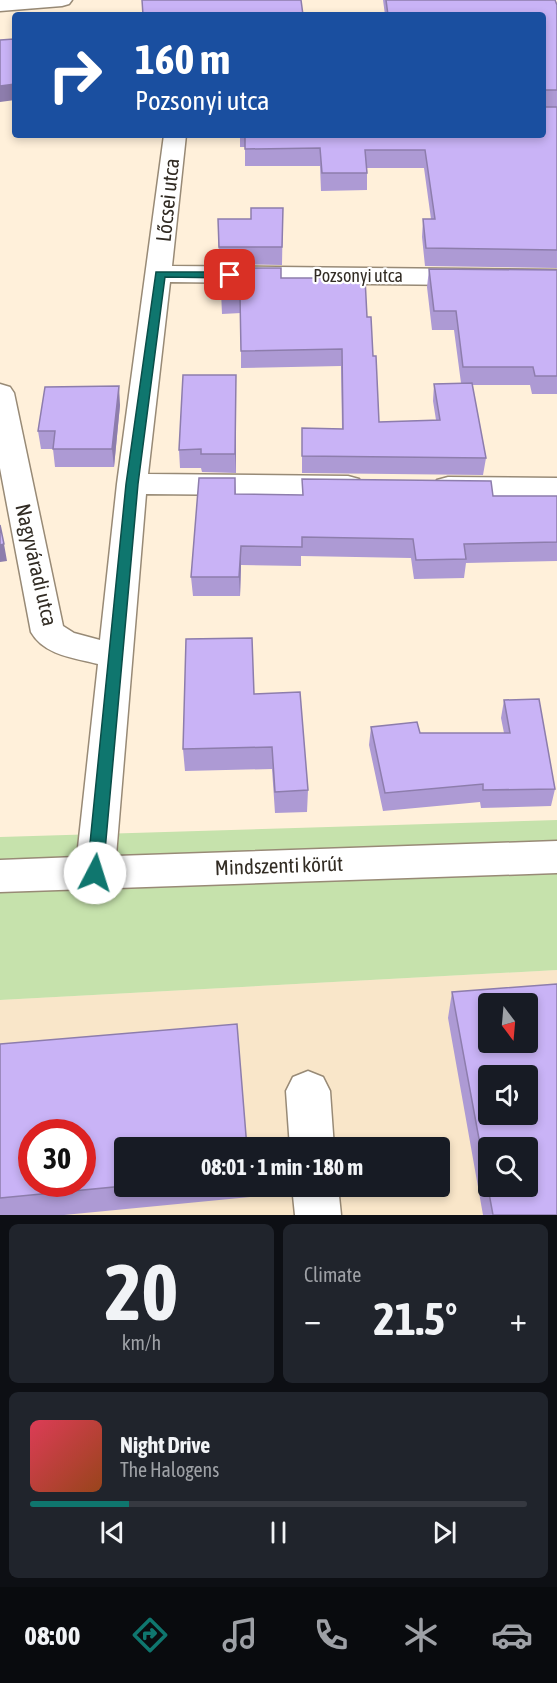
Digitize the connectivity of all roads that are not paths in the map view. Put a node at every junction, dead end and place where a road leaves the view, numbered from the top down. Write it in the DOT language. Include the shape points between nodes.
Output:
graph roads {
  1 [pos="62,0"];
  2 [pos="0,4"];
  3 [pos="175,138"];
  4 [pos="160,274"];
  5 [pos="557,278"];
  6 [pos="0,393"];
  7 [pos="132,484"];
  8 [pos="380,487"];
  9 [pos="415,487"];
  10 [pos="557,488"];
  11 [pos="116,657"];
  12 [pos="557,857"];
  13 [pos="95,873"];
  14 [pos="0,876"];
  15 [pos="308,1091"];
  16 [pos="311,1137"];
  17 [pos="316,1197"];
  18 [pos="318,1215"];
  1 -- 2 [label="street"];
  3 -- 4 [label="street, Lőcsei utca"];
  4 -- 5 [label="street, Pozsonyi utca"];
  4 -- 7 [label="street, Lőcsei utca"];
  6 -- 11 [label="street, Nagyváradi utca" via="48,632 63,642"];
  7 -- 8 [label="street"];
  7 -- 11 [label="street, Lőcsei utca"];
  9 -- 10 [label="street"];
  11 -- 13 [label="street, Lőcsei utca"];
  12 -- 13 [label="street, Mindszenti körút"];
  13 -- 14 [label="street, Mindszenti körút"];
  15 -- 16 [label="street"];
  17 -- 18 [label="street"];
}
